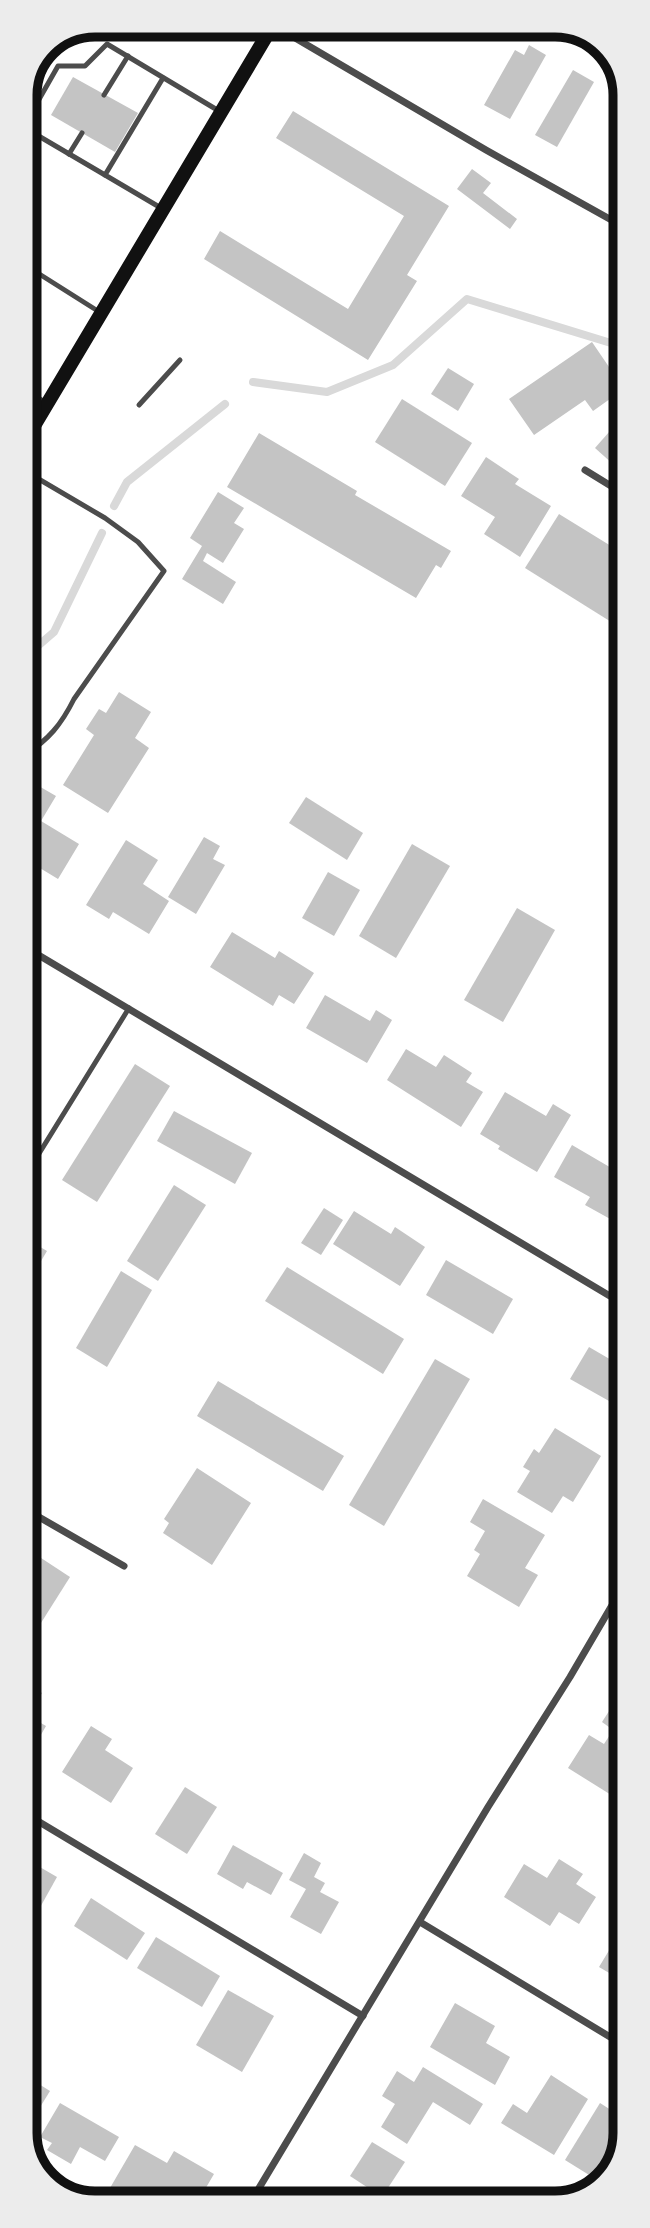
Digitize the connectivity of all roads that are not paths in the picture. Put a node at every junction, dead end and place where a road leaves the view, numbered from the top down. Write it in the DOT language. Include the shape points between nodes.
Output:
graph roads {
  1 [pos="267,37"];
  2 [pos="294,37"];
  3 [pos="128,56"];
  4 [pos="163,78"];
  5 [pos="104,95"];
  6 [pos="37,103"];
  7 [pos="222,113"];
  8 [pos="82,133"];
  9 [pos="37,134"];
  10 [pos="69,154"];
  11 [pos="105,175"];
  12 [pos="163,210"];
  13 [pos="613,221"];
  14 [pos="37,273"];
  15 [pos="101,313"];
  16 [pos="180,360"];
  17 [pos="37,397"];
  18 [pos="47,403"];
  19 [pos="139,404"];
  20 [pos="37,420"];
  21 [pos="585,470"];
  22 [pos="37,478"];
  23 [pos="613,487"];
  24 [pos="37,747"];
  25 [pos="37,954"];
  26 [pos="129,1008"];
  27 [pos="37,1157"];
  28 [pos="613,1298"];
  29 [pos="37,1515"];
  30 [pos="124,1566"];
  31 [pos="613,1604"];
  32 [pos="37,1821"];
  33 [pos="419,1922"];
  34 [pos="363,2016"];
  35 [pos="613,2039"];
  36 [pos="257,2191"];
  1 -- 7 [label="main road"];
  2 -- 13 [label="street"];
  3 -- 4 [label="lane"];
  3 -- 5 [label="lane"];
  3 -- 6 [label="lane" via="107,44 85,66 58,66"];
  4 -- 7 [label="lane"];
  4 -- 11 [label="lane"];
  7 -- 12 [label="main road"];
  8 -- 10 [label="lane"];
  9 -- 10 [label="lane"];
  10 -- 11 [label="lane"];
  11 -- 12 [label="lane"];
  12 -- 15 [label="main road"];
  14 -- 15 [label="lane"];
  15 -- 18 [label="main road"];
  16 -- 19 [label="lane"];
  17 -- 18 [label="lane"];
  18 -- 20 [label="main road"];
  21 -- 23 [label="street"];
  22 -- 24 [label="lane" via="106,518 138,542 164,571 64,719"];
  25 -- 26 [label="street"];
  26 -- 27 [label="lane"];
  26 -- 28 [label="street"];
  29 -- 30 [label="street"];
  31 -- 33 [label="street"];
  32 -- 34 [label="street"];
  33 -- 34 [label="street"];
  33 -- 35 [label="street"];
  34 -- 36 [label="street"];
}
